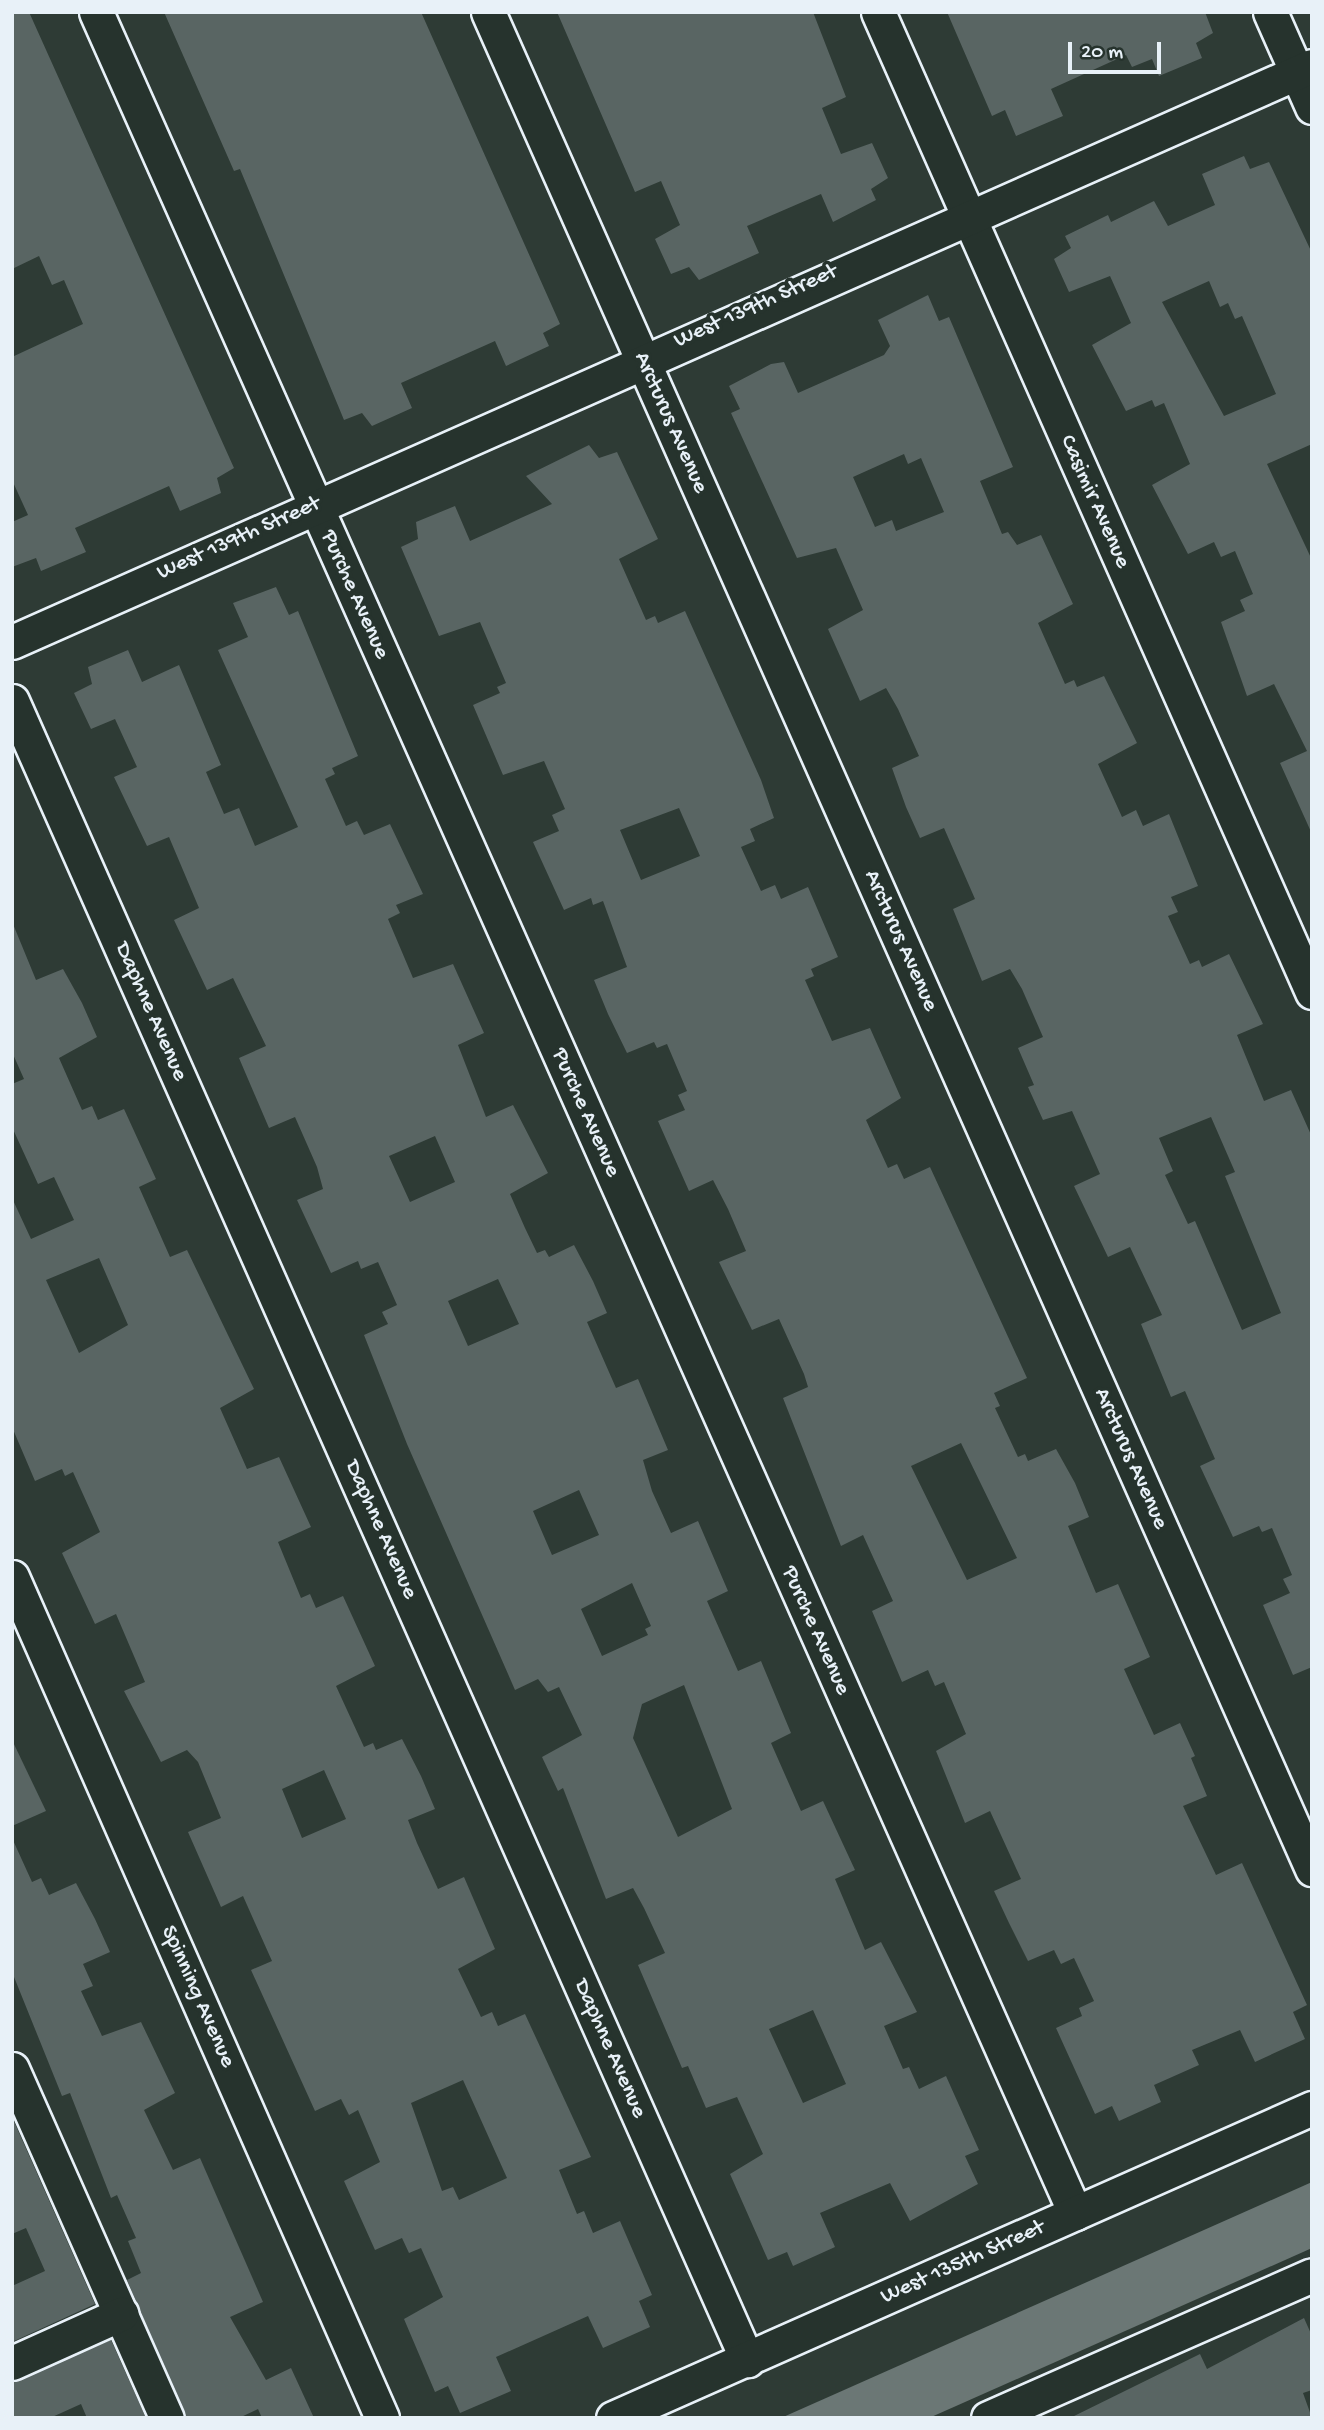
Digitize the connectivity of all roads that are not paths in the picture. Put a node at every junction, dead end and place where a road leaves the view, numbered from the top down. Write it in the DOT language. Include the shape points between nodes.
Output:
graph roads {
  1 [pos="96,12"];
  2 [pos="488,12"];
  3 [pos="878,12"];
  4 [pos="1270,12"];
  5 [pos="1304,69"];
  6 [pos="1312,107"];
  7 [pos="967,215"];
  8 [pos="641,358"];
  9 [pos="314,505"];
  10 [pos="12,642"];
  11 [pos="12,701"];
  12 [pos="1312,992"];
  13 [pos="12,1577"];
  14 [pos="1312,1869"];
  15 [pos="12,2069"];
  16 [pos="1312,2108"];
  17 [pos="1075,2213"];
  18 [pos="1312,2275"];
  19 [pos="121,2314"];
  20 [pos="747,2360"];
  21 [pos="12,2363"];
  22 [pos="167,2418"];
  23 [pos="382,2418"];
  24 [pos="613,2418"];
  25 [pos="988,2418"];
  1 -- 9 [label="street, Purche Avenue"];
  2 -- 8 [label="street, Arcturus Avenue"];
  3 -- 7 [label="street, Casimir Avenue"];
  4 -- 5 [label="street"];
  5 -- 6 [label="street"];
  5 -- 7 [label="street, West 139th Street"];
  7 -- 8 [label="street, West 139th Street"];
  7 -- 12 [label="street, Casimir Avenue"];
  8 -- 9 [label="street, West 139th Street"];
  8 -- 14 [label="street, Arcturus Avenue"];
  9 -- 10 [label="street, West 139th Street"];
  9 -- 17 [label="street, Purche Avenue"];
  11 -- 20 [label="street, Daphne Avenue"];
  13 -- 23 [label="street, Spinning Avenue"];
  15 -- 19 [label="street"];
  16 -- 17 [label="street, West 135th Street"];
  17 -- 20 [label="street, West 135th Street"];
  18 -- 25 [label="street"];
  19 -- 21 [label="street"];
  19 -- 22 [label="street"];
  20 -- 24 [label="street, West 135th Street"];
}
